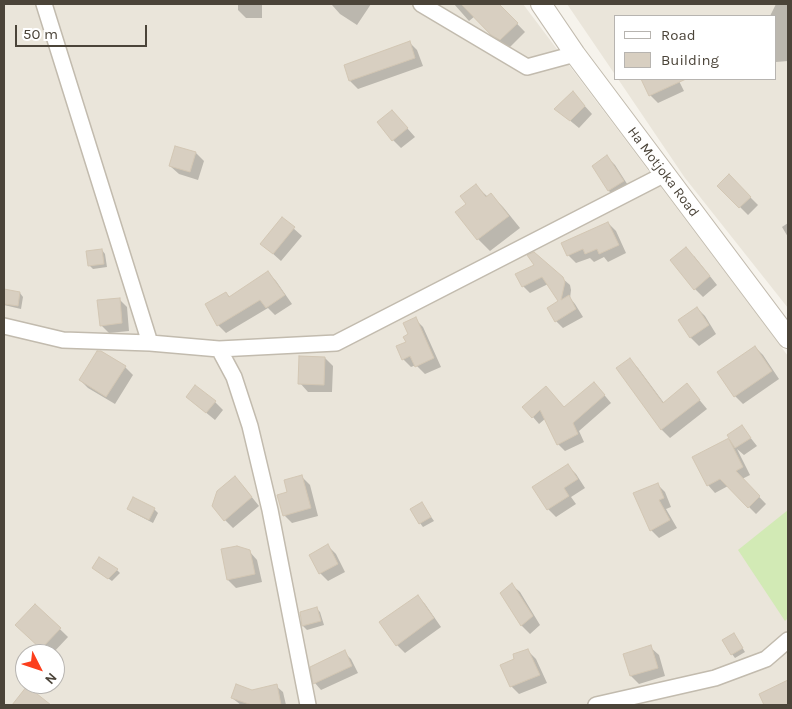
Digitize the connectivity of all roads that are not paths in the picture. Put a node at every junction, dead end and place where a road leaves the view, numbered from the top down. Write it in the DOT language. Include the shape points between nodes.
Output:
graph roads {
  1 [pos="44,4"];
  2 [pos="421,4"];
  3 [pos="541,4"];
  4 [pos="575,54"];
  5 [pos="665,174"];
  6 [pos="4,326"];
  7 [pos="785,327"];
  8 [pos="150,343"];
  9 [pos="219,349"];
  10 [pos="788,640"];
  11 [pos="308,705"];
  12 [pos="596,705"];
  1 -- 8 [label="street"];
  2 -- 4 [label="street" via="527,67"];
  3 -- 4 [label="street, Ha Motjoka Road"];
  4 -- 5 [label="street, Ha Motjoka Road"];
  5 -- 7 [label="street, Ha Motjoka Road"];
  5 -- 9 [label="street" via="336,343"];
  6 -- 8 [label="street" via="63,340"];
  8 -- 9 [label="street"];
  9 -- 11 [label="street" via="234,377 250,426"];
  10 -- 12 [label="street" via="766,659 715,678"];
}
